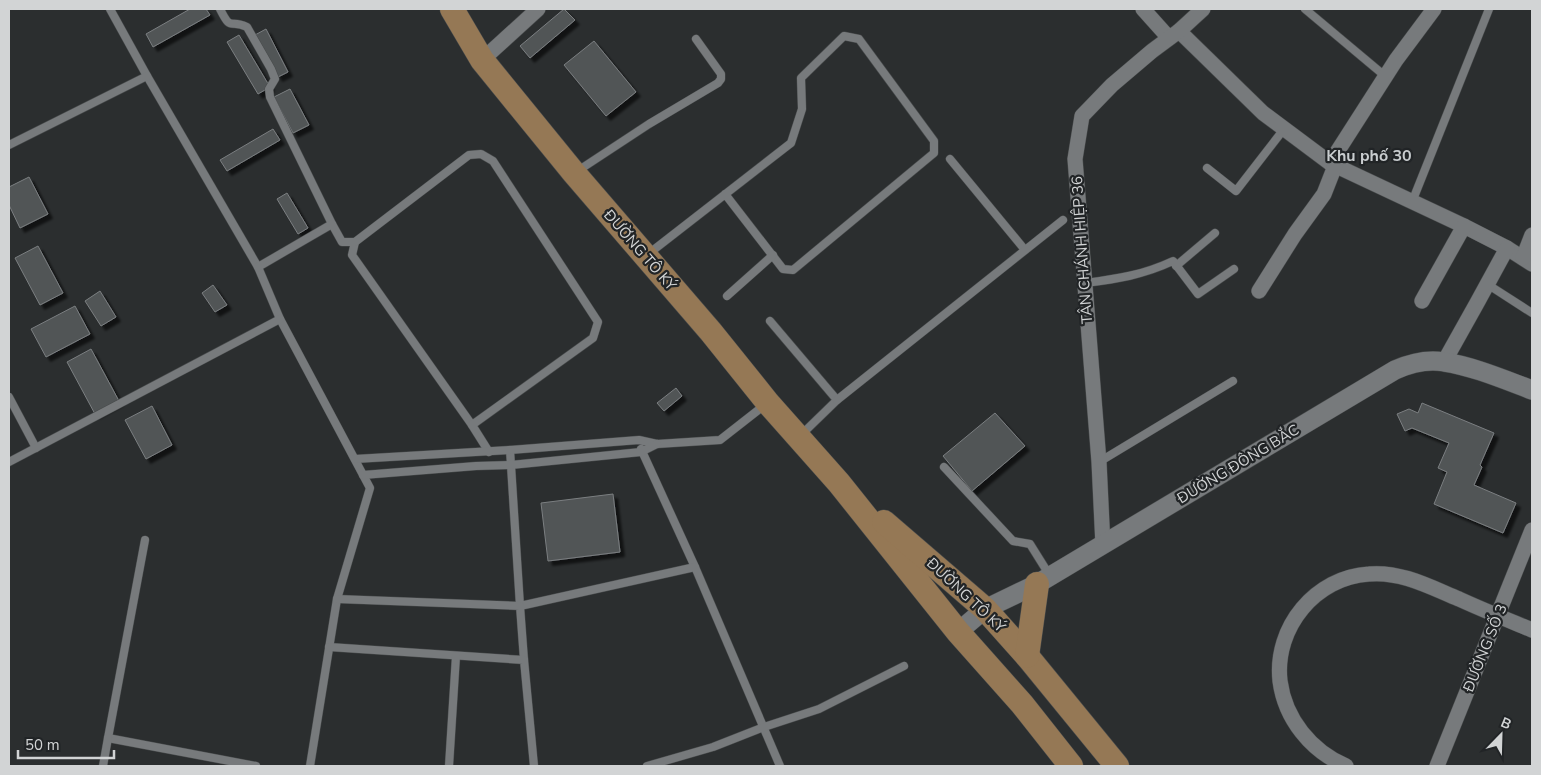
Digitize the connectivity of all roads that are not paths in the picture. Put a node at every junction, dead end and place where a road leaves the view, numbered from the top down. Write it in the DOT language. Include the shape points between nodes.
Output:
graph roads {
  1 [pos="110,9"];
  2 [pos="220,9"];
  3 [pos="452,9"];
  4 [pos="538,9"];
  5 [pos="1144,9"];
  6 [pos="1203,9"];
  7 [pos="1305,9"];
  8 [pos="1434,9"];
  9 [pos="1489,9"];
  10 [pos="1174,34"];
  11 [pos="696,39"];
  12 [pos="482,60"];
  13 [pos="147,76"];
  14 [pos="1386,76"];
  15 [pos="1284,129"];
  16 [pos="9,145"];
  17 [pos="950,158"];
  18 [pos="1332,165"];
  19 [pos="1207,168"];
  20 [pos="574,173"];
  21 [pos="725,194"];
  22 [pos="1412,202"];
  23 [pos="1063,220"];
  24 [pos="332,224"];
  25 [pos="1464,226"];
  26 [pos="1215,233"];
  27 [pos="1532,235"];
  28 [pos="355,242"];
  29 [pos="1507,248"];
  30 [pos="1025,250"];
  31 [pos="773,255"];
  32 [pos="645,257"];
  33 [pos="1528,261"];
  34 [pos="1176,266"];
  35 [pos="258,267"];
  36 [pos="1234,269"];
  37 [pos="1085,283"];
  38 [pos="1487,284"];
  39 [pos="1259,291"];
  40 [pos="727,296"];
  41 [pos="1422,301"];
  42 [pos="1532,314"];
  43 [pos="280,319"];
  44 [pos="770,320"];
  45 [pos="1444,362"];
  46 [pos="1233,381"];
  47 [pos="1532,390"];
  48 [pos="9,396"];
  49 [pos="837,400"];
  50 [pos="768,403"];
  51 [pos="472,425"];
  52 [pos="798,437"];
  53 [pos="640,440"];
  54 [pos="657,444"];
  55 [pos="36,448"];
  56 [pos="510,450"];
  57 [pos="489,452"];
  58 [pos="641,452"];
  59 [pos="355,459"];
  60 [pos="9,462"];
  61 [pos="1099,462"];
  62 [pos="511,465"];
  63 [pos="944,467"];
  64 [pos="363,475"];
  65 [pos="839,483"];
  66 [pos="145,540"];
  67 [pos="1530,540"];
  68 [pos="1103,546"];
  69 [pos="695,567"];
  70 [pos="1044,580"];
  71 [pos="336,599"];
  72 [pos="520,606"];
  73 [pos="985,609"];
  74 [pos="1498,616"];
  75 [pos="1532,630"];
  76 [pos="958,632"];
  77 [pos="329,647"];
  78 [pos="456,656"];
  79 [pos="1027,656"];
  80 [pos="524,660"];
  81 [pos="904,666"];
  82 [pos="764,727"];
  83 [pos="108,738"];
  84 [pos="103,766"];
  85 [pos="256,766"];
  86 [pos="310,766"];
  87 [pos="449,766"];
  88 [pos="534,766"];
  89 [pos="647,766"];
  90 [pos="780,766"];
  91 [pos="1070,766"];
  92 [pos="1117,766"];
  93 [pos="1346,766"];
  94 [pos="1438,766"];
  1 -- 13 [label="lane"];
  2 -- 24 [label="lane" via="228,23 247,27 271,69 274,79 270,97"];
  3 -- 12 [label="main road, ĐƯỜNG TÔ KÝ"];
  4 -- 12 [label="street"];
  5 -- 10 [label="street"];
  6 -- 10 [label="street, TÂN CHÁNH HIỆP 36"];
  7 -- 14 [label="lane"];
  8 -- 14 [label="street"];
  9 -- 22 [label="lane"];
  10 -- 15 [label="street"];
  10 -- 37 [label="street, TÂN CHÁNH HIỆP 36" via="1112,85 1082,116 1075,159"];
  11 -- 20 [label="lane" via="720,74 718,83"];
  12 -- 20 [label="main road, ĐƯỜNG TÔ KÝ"];
  13 -- 16 [label="lane"];
  13 -- 35 [label="lane"];
  14 -- 18 [label="street"];
  15 -- 18 [label="street"];
  15 -- 19 [label="lane" via="1236,191"];
  17 -- 30 [label="lane"];
  18 -- 22 [label="street"];
  18 -- 39 [label="street" via="1324,194"];
  20 -- 32 [label="main road, ĐƯỜNG TÔ KÝ"];
  21 -- 31 [label="lane"];
  21 -- 31 [label="lane" via="791,143 802,109 801,78 844,36 858,39 934,141 934,153 793,270 783,269"];
  21 -- 32 [label="lane"];
  22 -- 25 [label="street"];
  23 -- 30 [label="lane"];
  24 -- 28 [label="lane" via="342,242"];
  24 -- 35 [label="lane"];
  25 -- 29 [label="street"];
  25 -- 41 [label="street"];
  26 -- 34 [label="lane"];
  27 -- 33 [label="street"];
  28 -- 51 [label="lane" via="352,255"];
  28 -- 51 [label="lane" via="469,155 481,154 492,161 598,322 593,338"];
  29 -- 33 [label="street"];
  29 -- 38 [label="street"];
  30 -- 49 [label="lane"];
  31 -- 40 [label="lane"];
  32 -- 50 [label="main road, ĐƯỜNG TÔ KÝ"];
  34 -- 36 [label="lane" via="1198,294"];
  34 -- 37 [label="lane" via="1173,261 1153,270"];
  35 -- 43 [label="lane"];
  37 -- 61 [label="street, TÂN CHÁNH HIỆP 36"];
  38 -- 42 [label="lane"];
  38 -- 45 [label="street"];
  43 -- 55 [label="lane"];
  43 -- 59 [label="lane"];
  44 -- 49 [label="lane"];
  45 -- 47 [label="street, ĐƯỜNG ĐÔNG BẮC"];
  45 -- 68 [label="street, ĐƯỜNG ĐÔNG BẮC" via="1415,363 1388,374"];
  46 -- 61 [label="lane"];
  48 -- 55 [label="lane"];
  49 -- 52 [label="lane"];
  50 -- 52 [label="main road, ĐƯỜNG TÔ KÝ"];
  50 -- 54 [label="lane" via="720,440"];
  51 -- 57 [label="lane"];
  52 -- 65 [label="main road, ĐƯỜNG TÔ KÝ"];
  53 -- 54 [label="lane"];
  53 -- 56 [label="lane"];
  53 -- 58 [label="lane"];
  54 -- 58 [label="lane"];
  55 -- 60 [label="lane"];
  56 -- 57 [label="lane"];
  56 -- 62 [label="lane"];
  57 -- 59 [label="lane"];
  58 -- 62 [label="lane"];
  58 -- 69 [label="lane"];
  59 -- 64 [label="lane"];
  61 -- 68 [label="street, TÂN CHÁNH HIỆP 36"];
  62 -- 64 [label="lane"];
  62 -- 72 [label="lane"];
  63 -- 70 [label="lane" via="1013,541 1030,544"];
  64 -- 71 [label="lane" via="370,488"];
  65 -- 73 [label="main road, ĐƯỜNG TÔ KÝ"];
  65 -- 76 [label="main road, ĐƯỜNG TÔ KÝ"];
  66 -- 83 [label="lane"];
  67 -- 74 [label="street, ĐƯỜNG SỐ 3"];
  68 -- 70 [label="street, ĐƯỜNG ĐÔNG BẮC"];
  69 -- 72 [label="lane"];
  69 -- 82 [label="lane"];
  70 -- 73 [label="street, ĐƯỜNG ĐÔNG BẮC"];
  70 -- 79 [label="main road"];
  71 -- 72 [label="lane"];
  71 -- 77 [label="lane"];
  72 -- 80 [label="lane"];
  73 -- 76 [label="street, ĐƯỜNG ĐÔNG BẮC"];
  73 -- 79 [label="main road, ĐƯỜNG TÔ KÝ"];
  74 -- 75 [label="street"];
  74 -- 93 [label="street" via="1395,575 1345,578 1323,589 1309,601 1297,614 1286,636 1280,660 1282,692 1302,733 1324,754"];
  74 -- 94 [label="street, ĐƯỜNG SỐ 3"];
  76 -- 91 [label="main road, ĐƯỜNG TÔ KÝ" via="1022,704"];
  77 -- 78 [label="lane"];
  77 -- 86 [label="lane"];
  78 -- 80 [label="lane"];
  78 -- 87 [label="lane"];
  79 -- 92 [label="main road, ĐƯỜNG TÔ KÝ"];
  80 -- 88 [label="lane"];
  81 -- 82 [label="lane" via="819,709"];
  82 -- 89 [label="lane" via="713,747"];
  82 -- 90 [label="lane"];
  83 -- 84 [label="lane"];
  83 -- 85 [label="lane"];
}
